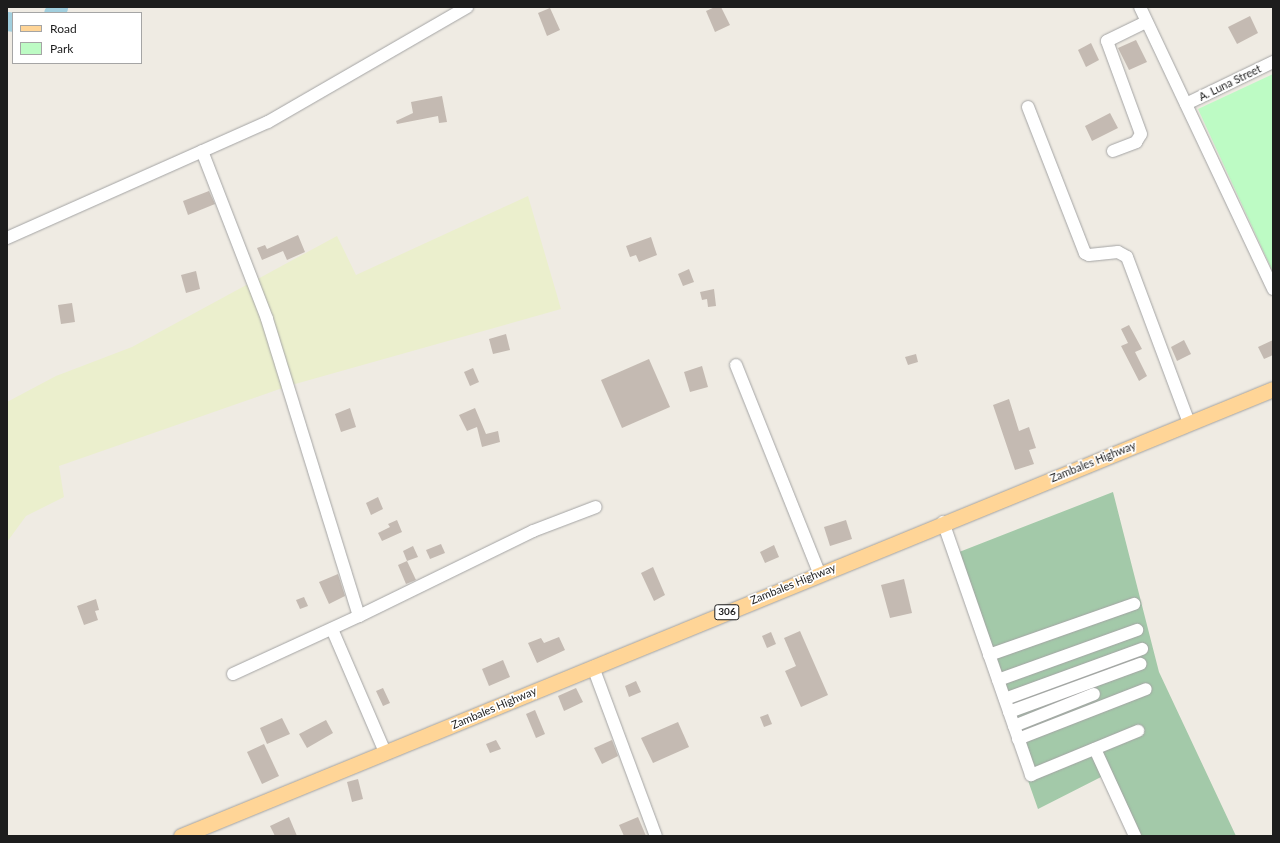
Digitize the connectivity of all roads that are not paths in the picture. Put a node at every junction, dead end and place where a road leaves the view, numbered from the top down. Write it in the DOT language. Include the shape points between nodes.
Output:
graph roads {
  1 [pos="467,7"];
  2 [pos="1140,7"];
  3 [pos="1146,22"];
  4 [pos="1273,62"];
  5 [pos="1186,104"];
  6 [pos="1028,107"];
  7 [pos="202,151"];
  8 [pos="1113,151"];
  9 [pos="7,238"];
  10 [pos="1273,289"];
  11 [pos="736,365"];
  12 [pos="1273,389"];
  13 [pos="1189,423"];
  14 [pos="596,507"];
  15 [pos="943,522"];
  16 [pos="819,573"];
  17 [pos="1134,604"];
  18 [pos="359,616"];
  19 [pos="332,629"];
  20 [pos="1137,630"];
  21 [pos="1142,649"];
  22 [pos="989,656"];
  23 [pos="1140,664"];
  24 [pos="593,667"];
  25 [pos="233,674"];
  26 [pos="998,680"];
  27 [pos="1146,689"];
  28 [pos="1094,694"];
  29 [pos="1004,699"];
  30 [pos="1009,712"];
  31 [pos="1014,726"];
  32 [pos="1138,731"];
  33 [pos="1018,739"];
  34 [pos="1095,749"];
  35 [pos="385,752"];
  36 [pos="181,836"];
  37 [pos="656,836"];
  38 [pos="1136,836"];
  1 -- 7 [label="street" via="268,122"];
  2 -- 3 [label="street"];
  3 -- 5 [label="street"];
  3 -- 8 [label="street" via="1107,41 1141,134 1136,142"];
  4 -- 5 [label="street, A. Luna Street"];
  5 -- 10 [label="street"];
  6 -- 13 [label="street" via="1085,253 1089,255 1118,252 1127,257"];
  7 -- 9 [label="street"];
  7 -- 18 [label="street" via="267,319"];
  11 -- 16 [label="street"];
  12 -- 13 [label="main road, Zambales Highway / 306"];
  13 -- 15 [label="main road, Zambales Highway / 306"];
  14 -- 18 [label="street" via="533,531"];
  15 -- 16 [label="main road, Zambales Highway / 306"];
  15 -- 22 [label="street"];
  16 -- 24 [label="main road, Zambales Highway / 306"];
  17 -- 22 [label="street"];
  18 -- 19 [label="street"];
  19 -- 25 [label="street"];
  19 -- 35 [label="street"];
  20 -- 26 [label="street"];
  21 -- 29 [label="street"];
  22 -- 26 [label="street"];
  23 -- 30 [label="street"];
  24 -- 35 [label="main road, Zambales Highway / 306"];
  24 -- 37 [label="street"];
  26 -- 29 [label="street"];
  27 -- 33 [label="street"];
  28 -- 31 [label="street"];
  29 -- 30 [label="street"];
  30 -- 31 [label="street"];
  31 -- 33 [label="street"];
  32 -- 34 [label="street"];
  33 -- 34 [label="street" via="1031,775"];
  34 -- 38 [label="street"];
  35 -- 36 [label="main road, Zambales Highway / 306"];
}
